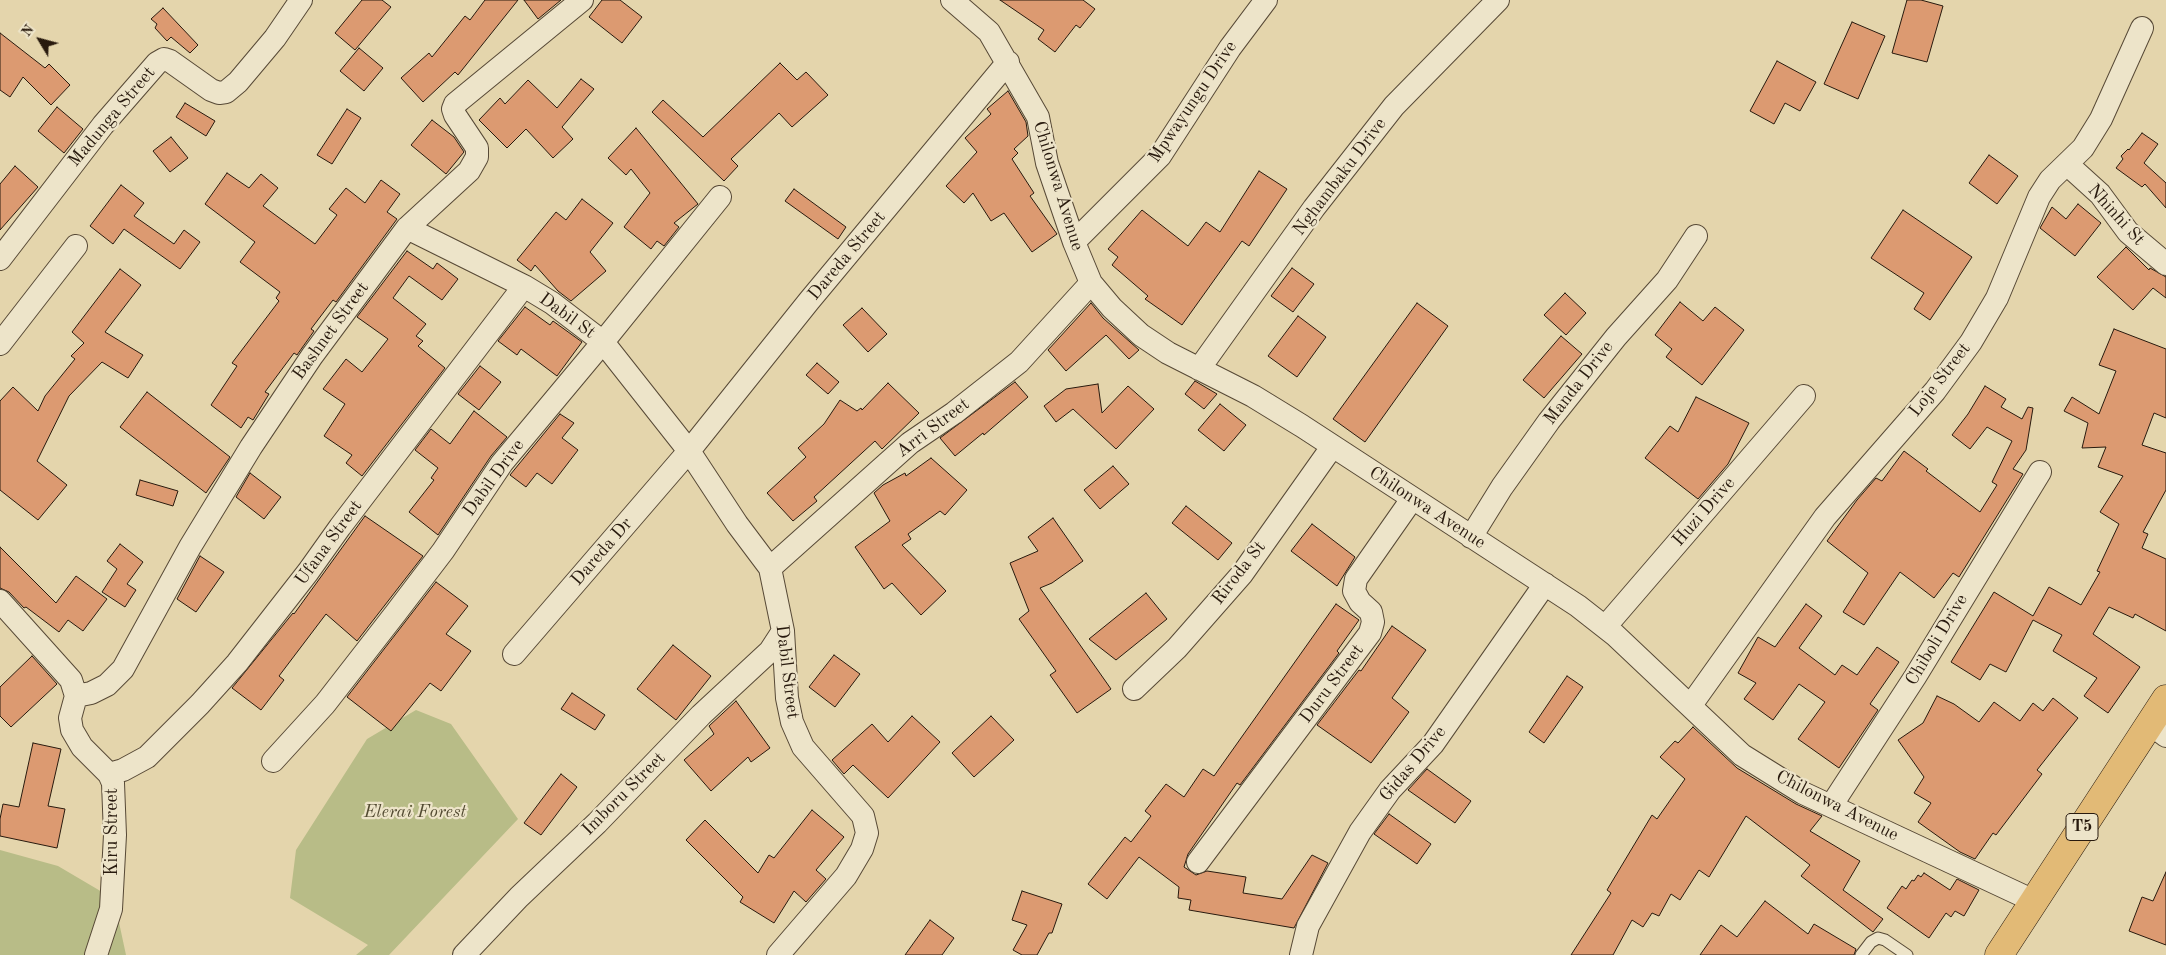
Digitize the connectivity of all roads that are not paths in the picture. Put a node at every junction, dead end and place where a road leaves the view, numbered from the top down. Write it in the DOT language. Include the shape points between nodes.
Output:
graph roads {
  1 [pos="301,0"];
  2 [pos="582,0"];
  3 [pos="952,0"];
  4 [pos="1266,0"];
  5 [pos="1498,0"];
  6 [pos="2142,28"];
  7 [pos="1008,62"];
  8 [pos="2068,165"];
  9 [pos="720,197"];
  10 [pos="407,228"];
  11 [pos="1696,236"];
  12 [pos="1074,242"];
  13 [pos="76,246"];
  14 [pos="0,259"];
  15 [pos="2166,264"];
  16 [pos="1090,283"];
  17 [pos="524,286"];
  18 [pos="603,342"];
  19 [pos="0,344"];
  20 [pos="1199,369"];
  21 [pos="1804,396"];
  22 [pos="1332,447"];
  23 [pos="689,450"];
  24 [pos="2040,472"];
  25 [pos="1412,499"];
  26 [pos="1471,537"];
  27 [pos="770,568"];
  28 [pos="1545,584"];
  29 [pos="0,601"];
  30 [pos="1605,627"];
  31 [pos="783,631"];
  32 [pos="514,654"];
  33 [pos="1134,688"];
  34 [pos="76,696"];
  35 [pos="2166,699"];
  36 [pos="1691,705"];
  37 [pos="2158,730"];
  38 [pos="273,761"];
  39 [pos="109,774"];
  40 [pos="1831,806"];
  41 [pos="1198,862"];
  42 [pos="2034,901"];
  43 [pos="96,955"];
  44 [pos="464,955"];
  45 [pos="778,955"];
  46 [pos="1301,955"];
  47 [pos="1861,955"];
  48 [pos="1907,955"];
  49 [pos="1999,955"];
  1 -- 14 [label="street, Madunga Street" via="275,38 226,92 212,90 170,62 157,63 103,125"];
  2 -- 10 [label="street, Bashnet Street" via="456,104 455,115 478,148 477,157 455,186"];
  3 -- 7 [label="street, Chilonwa Avenue" via="985,28"];
  4 -- 12 [label="street, Mpwayungu Drive" via="1230,48 1160,156"];
  5 -- 20 [label="street, Nghambaku Drive" via="1394,106 1314,208"];
  6 -- 8 [label="street, Loje Street" via="2101,120"];
  7 -- 12 [label="street, Chilonwa Avenue" via="1038,117 1048,163"];
  7 -- 23 [label="street, Dareda Street" via="808,301"];
  8 -- 15 [label="street, Nhinhi St" via="2100,194 2128,232"];
  8 -- 36 [label="street, Loje Street" via="2050,180 2039,197 1997,298 1970,342 1935,391 1825,517"];
  9 -- 18 [label="street, Dabil Drive"];
  10 -- 17 [label="street, Dabil St"];
  10 -- 34 [label="street, Bashnet Street" via="318,348 251,447 190,547 123,669 107,685"];
  11 -- 26 [label="street, Manda Drive" via="1667,280 1616,337 1549,421"];
  12 -- 16 [label="street, Chilonwa Avenue"];
  13 -- 19 [label="street"];
  16 -- 20 [label="street, Chilonwa Avenue" via="1141,335"];
  16 -- 27 [label="street, Arri Street" via="1019,362 910,443"];
  17 -- 18 [label="street, Dabil St"];
  17 -- 39 [label="street, Ufana Street" via="237,663 147,757"];
  18 -- 23 [label="street, Dabil St"];
  18 -- 38 [label="street, Dabil Drive" via="502,463 443,552 325,704"];
  20 -- 22 [label="street, Chilonwa Avenue" via="1253,396"];
  21 -- 30 [label="street, Huzi Drive"];
  22 -- 25 [label="street, Chilonwa Avenue"];
  22 -- 33 [label="street, Riroda St" via="1242,574 1177,648"];
  23 -- 27 [label="street, Dabil Street"];
  23 -- 32 [label="street, Dareda Dr"];
  24 -- 40 [label="street, Chiboli Drive"];
  25 -- 26 [label="street, Chilonwa Avenue"];
  25 -- 41 [label="street, Duru Street" via="1356,579 1354,591 1372,616 1370,633"];
  26 -- 28 [label="street, Chilonwa Avenue"];
  27 -- 31 [label="street, Dabil Street"];
  28 -- 30 [label="street, Chilonwa Avenue"];
  28 -- 46 [label="street, Gidas Drive" via="1433,744 1390,790 1360,832 1308,926"];
  29 -- 34 [label="street" via="71,680"];
  30 -- 36 [label="street, Chilonwa Avenue"];
  31 -- 44 [label="street, Imboru Street" via="770,651 701,715"];
  31 -- 45 [label="street, Dabil Street" via="787,698 792,722 803,747 863,816 867,833 862,849 846,876"];
  34 -- 39 [label="street, Kiru Street" via="70,718 72,730 82,747"];
  35 -- 37 [label="highway, T5"];
  36 -- 40 [label="street, Chilonwa Avenue" via="1742,755 1803,793"];
  37 -- 42 [label="highway, T5"];
  39 -- 43 [label="street, Kiru Street" via="114,799 110,909"];
  40 -- 42 [label="street, Chilonwa Avenue"];
  42 -- 49 [label="highway, T5"];
  47 -- 48 [label="lane" via="1878,938"];
}
